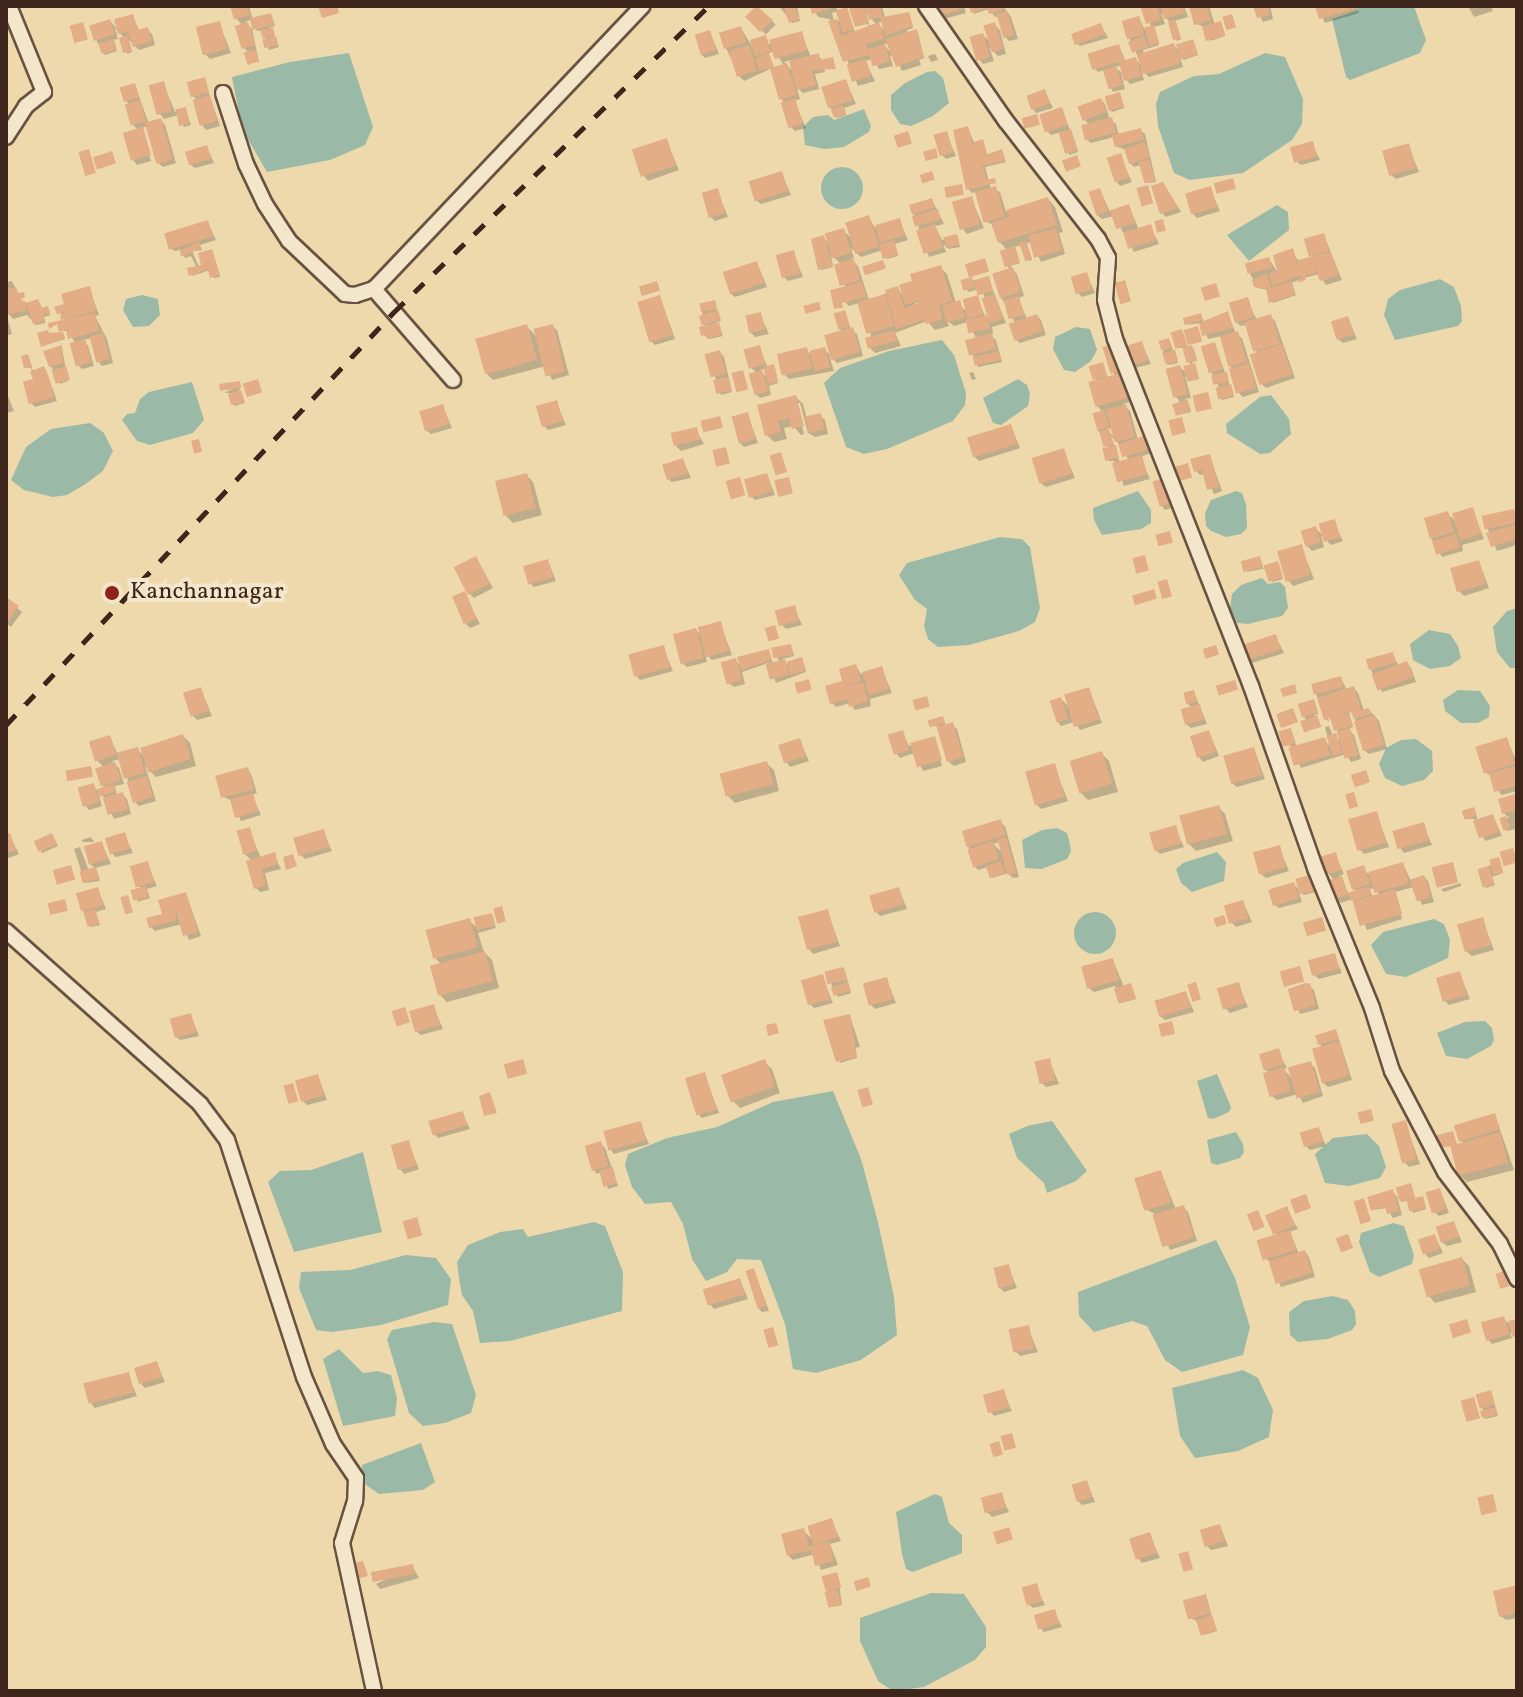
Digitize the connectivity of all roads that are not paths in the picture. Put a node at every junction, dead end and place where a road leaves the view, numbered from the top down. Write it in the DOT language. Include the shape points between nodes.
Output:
graph roads {
  1 [pos="9,6"];
  2 [pos="643,6"];
  3 [pos="926,6"];
  4 [pos="223,93"];
  5 [pos="6,137"];
  6 [pos="374,289"];
  7 [pos="453,380"];
  8 [pos="6,931"];
  9 [pos="1517,1279"];
  10 [pos="374,1691"];
  1 -- 5 [label="street" via="44,92 26,106"];
  2 -- 6 [label="street"];
  3 -- 9 [label="street" via="1108,258 1105,300 1115,339 1251,686 1392,1071 1445,1172 1500,1244"];
  4 -- 6 [label="street" via="246,164 289,241 345,294"];
  6 -- 7 [label="street"];
  8 -- 10 [label="street" via="200,1104 227,1140 304,1377 333,1444 356,1478 342,1543"];
}
